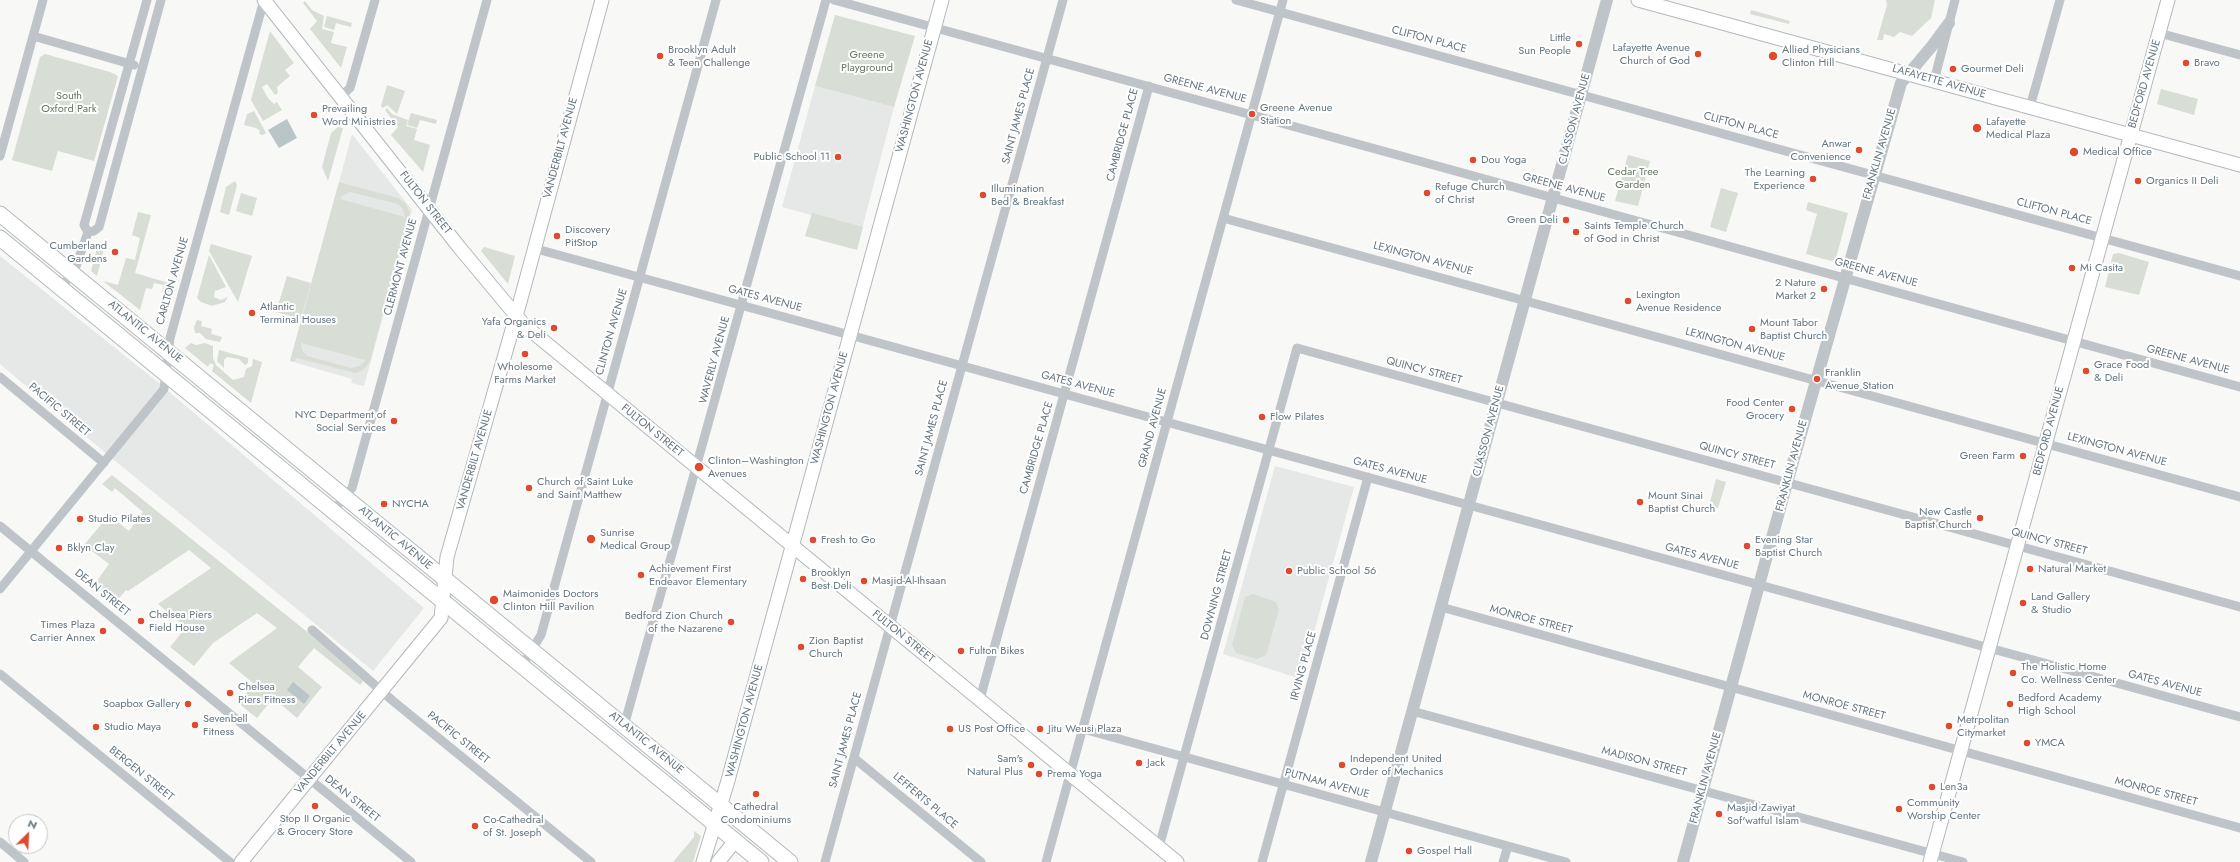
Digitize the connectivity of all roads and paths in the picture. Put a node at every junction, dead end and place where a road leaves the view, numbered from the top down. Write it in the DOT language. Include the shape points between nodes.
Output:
graph roads {
  1 [pos="43,0"];
  2 [pos="147,0"];
  3 [pos="161,0"];
  4 [pos="264,0"];
  5 [pos="374,0"];
  6 [pos="487,0"];
  7 [pos="602,0"];
  8 [pos="716,0"];
  9 [pos="826,0"];
  10 [pos="834,0"];
  11 [pos="942,0"];
  12 [pos="1063,0"];
  13 [pos="1236,0"];
  14 [pos="1283,0"];
  15 [pos="1607,0"];
  16 [pos="1638,0"];
  17 [pos="1955,0"];
  18 [pos="2060,0"];
  19 [pos="2168,0"];
  20 [pos="1280,12"];
  21 [pos="1949,23"];
  22 [pos="934,27"];
  23 [pos="2159,33"];
  24 [pos="33,36"];
  25 [pos="2240,55"];
  26 [pos="1047,58"];
  27 [pos="130,63"];
  28 [pos="142,69"];
  29 [pos="1909,74"];
  30 [pos="1934,81"];
  31 [pos="1149,86"];
  32 [pos="1582,95"];
  33 [pos="340,96"];
  34 [pos="2030,107"];
  35 [pos="1252,115"];
  36 [pos="2130,134"];
  37 [pos="0,156"];
  38 [pos="2240,165"];
  39 [pos="1874,175"];
  40 [pos="1554,198"];
  41 [pos="430,210"];
  42 [pos="0,214"];
  43 [pos="1224,218"];
  44 [pos="88,232"];
  45 [pos="0,238"];
  46 [pos="2102,238"];
  47 [pos="534,248"];
  48 [pos="73,274"];
  49 [pos="2240,276"];
  50 [pos="640,277"];
  51 [pos="1846,277"];
  52 [pos="61,288"];
  53 [pos="1525,300"];
  54 [pos="742,305"];
  55 [pos="516,316"];
  56 [pos="850,335"];
  57 [pos="2074,341"];
  58 [pos="1297,348"];
  59 [pos="168,352"];
  60 [pos="962,366"];
  61 [pos="166,374"];
  62 [pos="0,377"];
  63 [pos="1816,380"];
  64 [pos="2240,387"];
  65 [pos="607,394"];
  66 [pos="1064,394"];
  67 [pos="1497,403"];
  68 [pos="1167,422"];
  69 [pos="2046,443"];
  70 [pos="1269,450"];
  71 [pos="104,463"];
  72 [pos="697,468"];
  73 [pos="1368,477"];
  74 [pos="1787,482"];
  75 [pos="345,497"];
  76 [pos="2240,497"];
  77 [pos="1469,505"];
  78 [pos="332,511"];
  79 [pos="0,526"];
  80 [pos="792,546"];
  81 [pos="2018,546"];
  82 [pos="32,551"];
  83 [pos="445,580"];
  84 [pos="1759,585"];
  85 [pos="0,590"];
  86 [pos="442,601"];
  87 [pos="1441,607"];
  88 [pos="2240,607"];
  89 [pos="890,626"];
  90 [pos="312,630"];
  91 [pos="1989,648"];
  92 [pos="532,650"];
  93 [pos="522,666"];
  94 [pos="0,674"];
  95 [pos="1731,687"];
  96 [pos="382,690"];
  97 [pos="980,699"];
  98 [pos="1412,711"];
  99 [pos="2240,718"];
  100 [pos="624,726"];
  101 [pos="1082,729"];
  102 [pos="1961,751"];
  103 [pos="1184,757"];
  104 [pos="854,758"];
  105 [pos="1070,774"];
  106 [pos="309,779"];
  107 [pos="1284,784"];
  108 [pos="1703,790"];
  109 [pos="721,805"];
  110 [pos="1384,812"];
  111 [pos="715,824"];
  112 [pos="2240,828"];
  113 [pos="735,841"];
  114 [pos="0,842"];
  115 [pos="1508,846"];
  116 [pos="1159,847"];
  117 [pos="1932,858"];
  118 [pos="24,862"];
  119 [pos="230,862"];
  120 [pos="241,862"];
  121 [pos="410,862"];
  122 [pos="590,862"];
  123 [pos="703,862"];
  124 [pos="718,862"];
  125 [pos="761,862"];
  126 [pos="790,862"];
  127 [pos="825,862"];
  128 [pos="980,862"];
  129 [pos="1046,862"];
  130 [pos="1177,862"];
  131 [pos="1262,862"];
  132 [pos="1370,862"];
  133 [pos="1503,862"];
  134 [pos="1566,862"];
  135 [pos="1683,862"];
  136 [pos="1962,862"];
  1 -- 24 [label="street"];
  2 -- 27 [label="street"];
  3 -- 28 [label="street"];
  4 -- 33 [label="main road, FULTON STREET"];
  4 -- 59 [label="street, CARLTON AVENUE"];
  5 -- 33 [label="street" via="350,88"];
  6 -- 41 [label="street, CLERMONT AVENUE"];
  7 -- 47 [label="main road, VANDERBILT AVENUE"];
  8 -- 50 [label="street, CLINTON AVENUE"];
  9 -- 54 [label="street, WAVERLY AVENUE"];
  10 -- 22 [label="street, GREENE AVENUE"];
  11 -- 22 [label="main road, WASHINGTON AVENUE"];
  12 -- 26 [label="street, SAINT JAMES PLACE"];
  13 -- 20 [label="street, CLIFTON PLACE"];
  14 -- 20 [label="street, GRAND AVENUE"];
  15 -- 32 [label="street, CLASSON AVENUE"];
  16 -- 29 [label="main road, LAFAYETTE AVENUE"];
  17 -- 21 [label="street"];
  18 -- 34 [label="street"];
  19 -- 23 [label="main road, BEDFORD AVENUE"];
  20 -- 32 [label="street, CLIFTON PLACE"];
  20 -- 35 [label="street, GRAND AVENUE"];
  21 -- 29 [label="street, FRANKLIN AVENUE"];
  21 -- 30 [label="street"];
  22 -- 26 [label="street, GREENE AVENUE"];
  22 -- 56 [label="main road, WASHINGTON AVENUE"];
  23 -- 25 [label="street"];
  23 -- 36 [label="main road, BEDFORD AVENUE"];
  24 -- 27 [label="street"];
  24 -- 37 [label="street"];
  26 -- 31 [label="street, GREENE AVENUE"];
  26 -- 60 [label="street, SAINT JAMES PLACE"];
  27 -- 28 [label="street"];
  27 -- 44 [label="street" via="84,224"];
  28 -- 44 [label="street" via="99,228"];
  29 -- 30 [label="main road, LAFAYETTE AVENUE"];
  29 -- 39 [label="street, FRANKLIN AVENUE" via="1901,83"];
  30 -- 34 [label="main road, LAFAYETTE AVENUE"];
  31 -- 35 [label="street, GREENE AVENUE"];
  31 -- 66 [label="street, CAMBRIDGE PLACE"];
  32 -- 39 [label="street, CLIFTON PLACE"];
  32 -- 40 [label="street, CLASSON AVENUE"];
  33 -- 41 [label="main road, FULTON STREET"];
  34 -- 36 [label="main road, LAFAYETTE AVENUE"];
  35 -- 40 [label="street, GREENE AVENUE"];
  35 -- 43 [label="street, GRAND AVENUE"];
  36 -- 38 [label="main road, LAFAYETTE AVENUE"];
  36 -- 46 [label="main road, BEDFORD AVENUE"];
  39 -- 46 [label="street, CLIFTON PLACE"];
  39 -- 51 [label="street, FRANKLIN AVENUE"];
  40 -- 51 [label="street, GREENE AVENUE"];
  40 -- 53 [label="street, CLASSON AVENUE"];
  41 -- 55 [label="main road, FULTON STREET"];
  41 -- 75 [label="street, CLERMONT AVENUE" via="352,488"];
  42 -- 48 [label="main road, ATLANTIC AVENUE"];
  43 -- 53 [label="street, LEXINGTON AVENUE"];
  43 -- 68 [label="street, GRAND AVENUE"];
  44 -- 48 [label="street"];
  45 -- 52 [label="main road, ATLANTIC AVENUE"];
  46 -- 49 [label="street, CLIFTON PLACE"];
  46 -- 57 [label="main road, BEDFORD AVENUE"];
  47 -- 50 [label="street, GATES AVENUE"];
  47 -- 55 [label="main road, VANDERBILT AVENUE"];
  48 -- 52 [label="street"];
  48 -- 59 [label="main road, ATLANTIC AVENUE"];
  50 -- 54 [label="street, GATES AVENUE"];
  50 -- 65 [label="street, CLINTON AVENUE"];
  51 -- 57 [label="street, GREENE AVENUE"];
  51 -- 63 [label="street, FRANKLIN AVENUE"];
  52 -- 61 [label="main road, ATLANTIC AVENUE"];
  53 -- 63 [label="street, LEXINGTON AVENUE"];
  53 -- 67 [label="street, CLASSON AVENUE"];
  54 -- 56 [label="street, GATES AVENUE"];
  54 -- 72 [label="street, WAVERLY AVENUE"];
  55 -- 65 [label="main road, FULTON STREET"];
  55 -- 83 [label="main road, VANDERBILT AVENUE" via="447,557"];
  56 -- 60 [label="street, GATES AVENUE"];
  56 -- 80 [label="main road, WASHINGTON AVENUE"];
  57 -- 64 [label="street, GREENE AVENUE"];
  57 -- 69 [label="main road, BEDFORD AVENUE"];
  58 -- 67 [label="street, QUINCY STREET"];
  58 -- 70 [label="street, DOWNING STREET"];
  59 -- 61 [label="street, CARLTON AVENUE"];
  59 -- 75 [label="main road, ATLANTIC AVENUE"];
  60 -- 66 [label="street, GATES AVENUE"];
  60 -- 89 [label="street, SAINT JAMES PLACE"];
  61 -- 71 [label="street, CARLTON AVENUE" via="163,391"];
  61 -- 78 [label="main road, ATLANTIC AVENUE"];
  62 -- 71 [label="street, PACIFIC STREET"];
  63 -- 69 [label="street, LEXINGTON AVENUE"];
  63 -- 74 [label="street, FRANKLIN AVENUE"];
  65 -- 72 [label="main road, FULTON STREET"];
  65 -- 92 [label="street, CLINTON AVENUE" via="541,635"];
  66 -- 68 [label="street, GATES AVENUE"];
  66 -- 97 [label="street, CAMBRIDGE PLACE"];
  67 -- 74 [label="street, QUINCY STREET"];
  67 -- 77 [label="street, CLASSON AVENUE"];
  68 -- 70 [label="street, GATES AVENUE"];
  68 -- 101 [label="street, GRAND AVENUE"];
  69 -- 76 [label="street, LEXINGTON AVENUE"];
  69 -- 81 [label="main road, BEDFORD AVENUE"];
  70 -- 73 [label="street, GATES AVENUE"];
  70 -- 103 [label="street, DOWNING STREET"];
  71 -- 82 [label="street, CARLTON AVENUE"];
  72 -- 80 [label="main road, FULTON STREET"];
  72 -- 100 [label="street, WAVERLY AVENUE"];
  73 -- 77 [label="street, GATES AVENUE"];
  73 -- 107 [label="street, IRVING PLACE"];
  74 -- 81 [label="street, QUINCY STREET"];
  74 -- 84 [label="street, FRANKLIN AVENUE"];
  75 -- 78 [label="street, CLERMONT AVENUE"];
  75 -- 83 [label="main road, ATLANTIC AVENUE"];
  77 -- 84 [label="street, GATES AVENUE"];
  77 -- 87 [label="street, CLASSON AVENUE"];
  78 -- 86 [label="main road, ATLANTIC AVENUE"];
  79 -- 82 [label="street, DEAN STREET"];
  80 -- 89 [label="main road, FULTON STREET"];
  80 -- 109 [label="main road, WASHINGTON AVENUE"];
  81 -- 88 [label="street, QUINCY STREET"];
  81 -- 91 [label="main road, BEDFORD AVENUE"];
  82 -- 85 [label="street, CARLTON AVENUE"];
  82 -- 106 [label="street, DEAN STREET"];
  83 -- 86 [label="main road, VANDERBILT AVENUE"];
  83 -- 92 [label="main road, ATLANTIC AVENUE"];
  84 -- 91 [label="street, GATES AVENUE"];
  84 -- 95 [label="street, FRANKLIN AVENUE"];
  86 -- 93 [label="main road, ATLANTIC AVENUE"];
  86 -- 96 [label="main road, VANDERBILT AVENUE" via="441,618"];
  87 -- 95 [label="street, MONROE STREET"];
  87 -- 98 [label="street, CLASSON AVENUE"];
  89 -- 97 [label="main road, FULTON STREET"];
  89 -- 104 [label="street, SAINT JAMES PLACE"];
  90 -- 96 [label="street, PACIFIC STREET"];
  91 -- 99 [label="street, GATES AVENUE"];
  91 -- 102 [label="main road, BEDFORD AVENUE"];
  92 -- 93 [label="street, CLINTON AVENUE"];
  92 -- 100 [label="main road, ATLANTIC AVENUE"];
  93 -- 111 [label="main road, ATLANTIC AVENUE"];
  94 -- 119 [label="street, BERGEN STREET"];
  95 -- 102 [label="street, MONROE STREET"];
  95 -- 108 [label="street, FRANKLIN AVENUE"];
  96 -- 106 [label="main road, VANDERBILT AVENUE"];
  96 -- 122 [label="street, PACIFIC STREET"];
  97 -- 105 [label="main road, FULTON STREET"];
  98 -- 108 [label="street, MADISON STREET"];
  98 -- 110 [label="street, CLASSON AVENUE"];
  100 -- 109 [label="main road, ATLANTIC AVENUE"];
  101 -- 103 [label="street, PUTNAM AVENUE"];
  101 -- 105 [label="street, GRAND AVENUE"];
  102 -- 112 [label="street, MONROE STREET"];
  102 -- 117 [label="main road, BEDFORD AVENUE"];
  103 -- 107 [label="street, PUTNAM AVENUE"];
  103 -- 116 [label="street, DOWNING STREET"];
  104 -- 127 [label="street, SAINT JAMES PLACE"];
  104 -- 128 [label="street, LEFFERTS PLACE"];
  105 -- 116 [label="main road, FULTON STREET"];
  105 -- 129 [label="street, GRAND AVENUE"];
  106 -- 120 [label="main road, VANDERBILT AVENUE"];
  106 -- 121 [label="street, DEAN STREET"];
  107 -- 110 [label="street, PUTNAM AVENUE"];
  107 -- 131 [label="street, IRVING PLACE"];
  108 -- 117 [label="street, MADISON STREET"];
  108 -- 135 [label="street, FRANKLIN AVENUE"];
  109 -- 111 [label="main road, WASHINGTON AVENUE"];
  109 -- 126 [label="main road, ATLANTIC AVENUE"];
  110 -- 115 [label="street, PUTNAM AVENUE"];
  110 -- 132 [label="street, CLASSON AVENUE"];
  111 -- 113 [label="main road, ATLANTIC AVENUE"];
  111 -- 123 [label="main road, WASHINGTON AVENUE"];
  113 -- 124 [label="main road"];
  113 -- 125 [label="main road, ATLANTIC AVENUE"];
  114 -- 118 [label="street"];
  115 -- 133 [label="street"];
  115 -- 134 [label="street, PUTNAM AVENUE"];
  116 -- 130 [label="main road, FULTON STREET"];
  117 -- 136 [label="street, MADISON STREET"];
}
